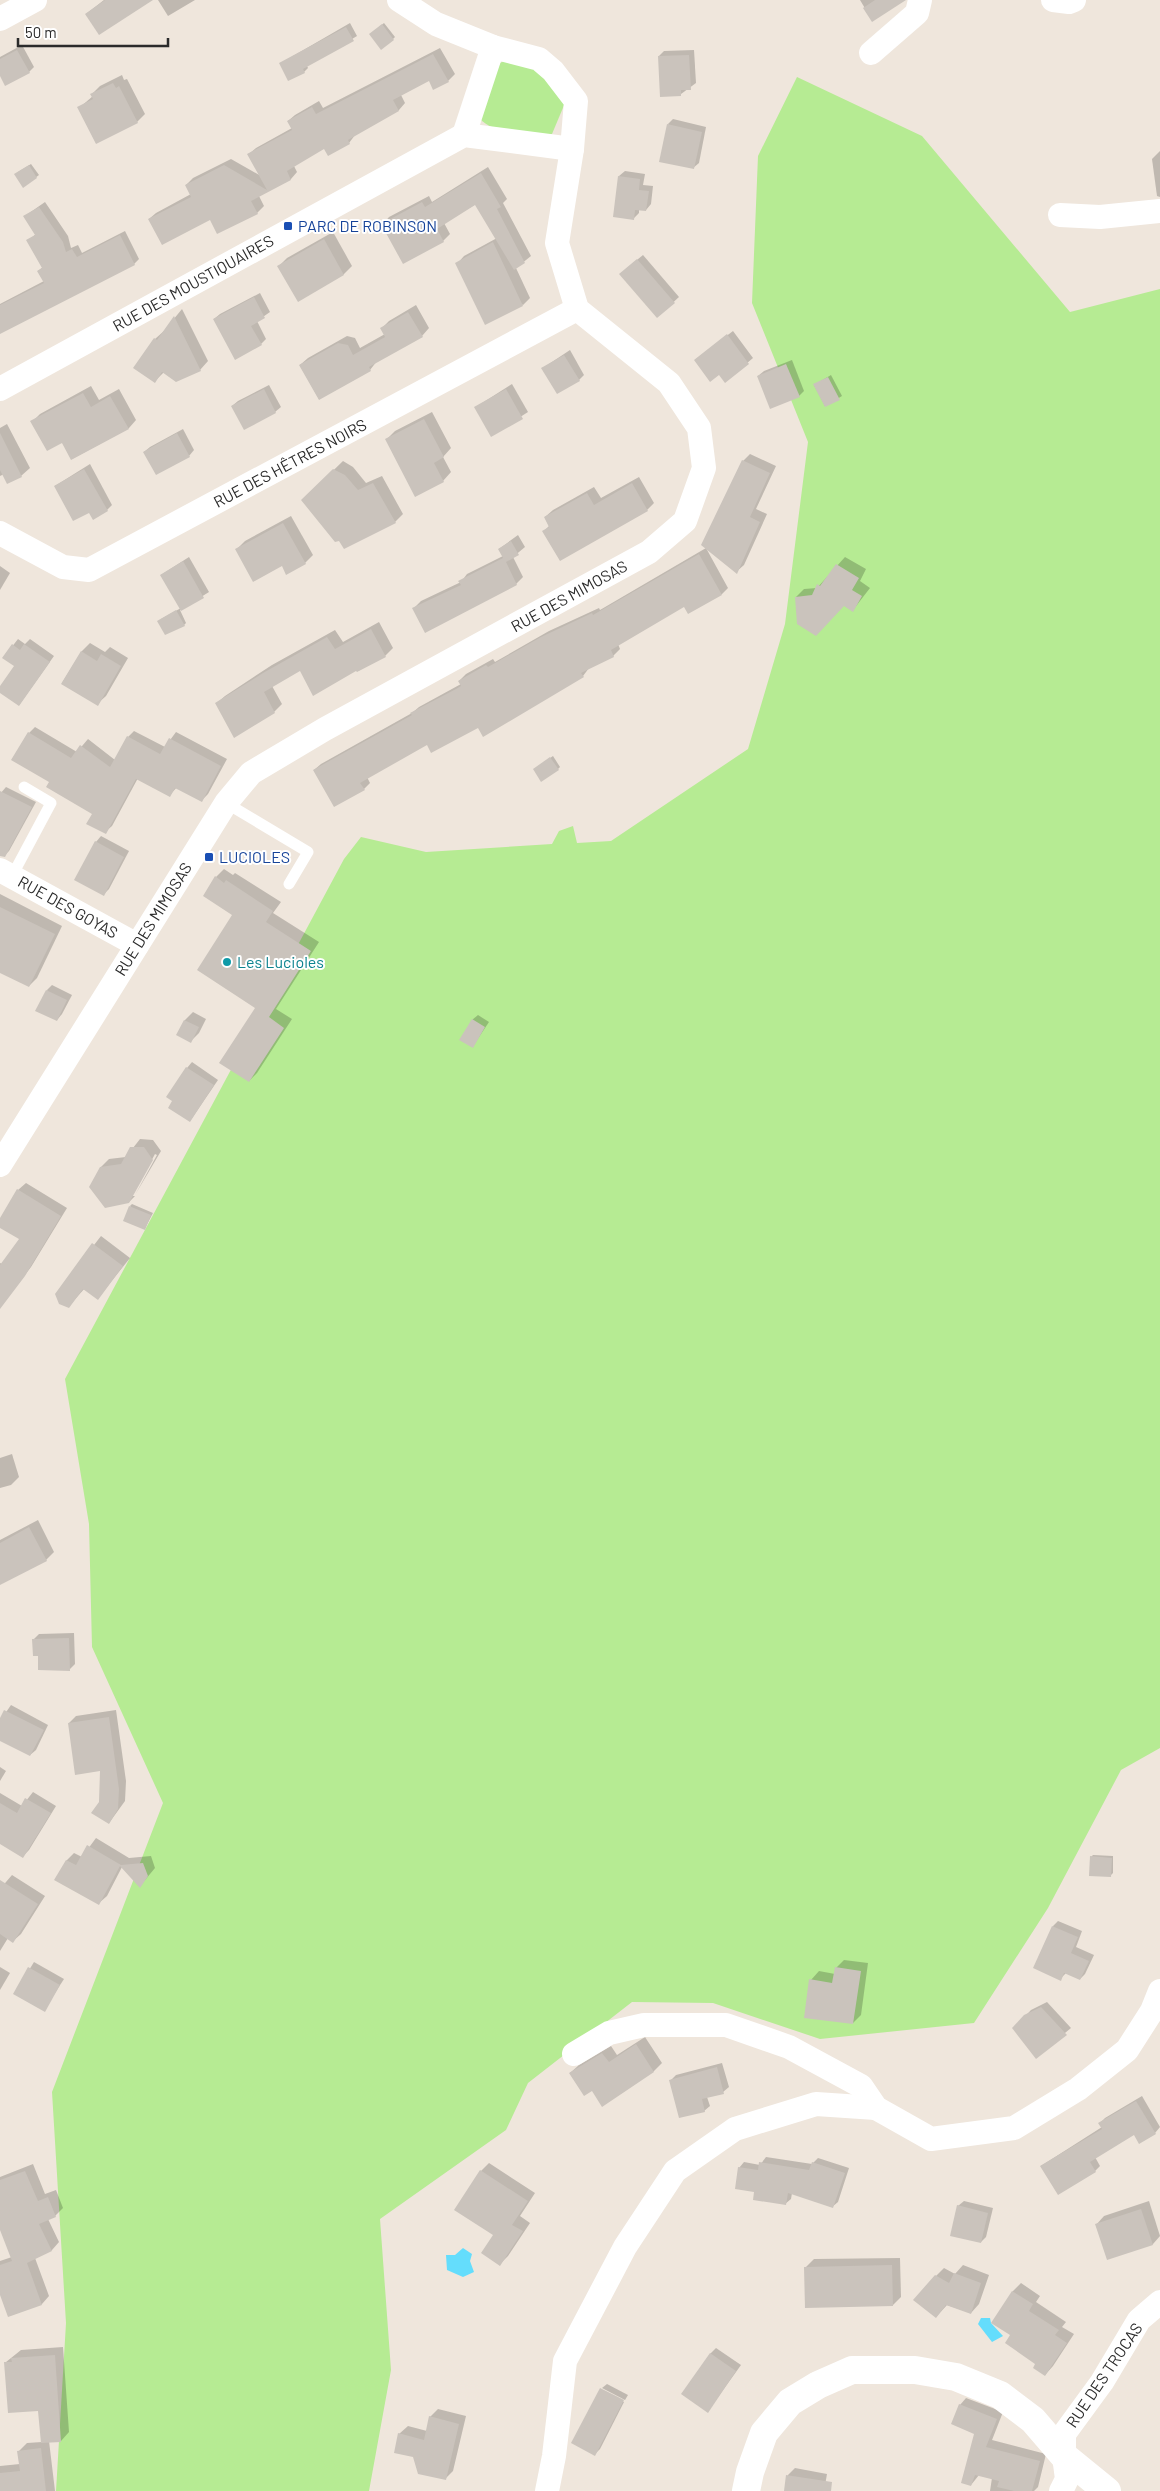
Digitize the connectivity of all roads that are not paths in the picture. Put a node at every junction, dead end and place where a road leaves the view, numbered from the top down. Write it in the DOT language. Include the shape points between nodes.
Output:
graph roads {
  1 [pos="35,0"];
  2 [pos="399,0"];
  3 [pos="920,0"];
  4 [pos="1053,0"];
  5 [pos="1074,0"];
  6 [pos="0,19"];
  7 [pos="493,47"];
  8 [pos="870,53"];
  9 [pos="464,135"];
  10 [pos="572,149"];
  11 [pos="1160,210"];
  12 [pos="1060,215"];
  13 [pos="577,309"];
  14 [pos="0,389"];
  15 [pos="0,533"];
  16 [pos="24,787"];
  17 [pos="226,803"];
  18 [pos="6,873"];
  19 [pos="289,884"];
  20 [pos="137,945"];
  21 [pos="0,1165"];
  22 [pos="1160,1992"];
  23 [pos="574,2054"];
  24 [pos="876,2108"];
  25 [pos="1160,2302"];
  26 [pos="1064,2456"];
  27 [pos="547,2491"];
  28 [pos="746,2491"];
  29 [pos="1061,2491"];
  30 [pos="1107,2491"];
  1 -- 6 [label="street"];
  2 -- 7 [label="street" via="436,24"];
  3 -- 8 [label="street" via="917,13"];
  4 -- 5 [label="street"];
  7 -- 9 [label="street"];
  7 -- 10 [label="street" via="539,59 553,70 576,101"];
  9 -- 10 [label="street"];
  9 -- 14 [label="street, RUE DES MOUSTIQUAIRES"];
  10 -- 13 [label="street" via="556,244"];
  11 -- 12 [label="street" via="1100,218"];
  13 -- 15 [label="street, RUE DES HÊTRES NOIRS" via="89,570 63,567"];
  13 -- 17 [label="street, RUE DES MIMOSAS" via="669,383 699,428 704,468 685,521 649,552 251,773"];
  16 -- 18 [label="lane" via="51,803"];
  17 -- 19 [label="lane" via="308,852"];
  17 -- 20 [label="street, RUE DES MIMOSAS"];
  18 -- 20 [label="street, RUE DES GOYAS"];
  20 -- 21 [label="street, RUE DES MIMOSAS"];
  22 -- 24 [label="street" via="1127,2050 1078,2089 1014,2128 930,2139"];
  23 -- 24 [label="street" via="609,2033 644,2025 726,2026 790,2047 862,2086"];
  24 -- 27 [label="street" via="816,2104 734,2129 675,2171 626,2247 565,2362"];
  25 -- 26 [label="street, RUE DES TROCAS" via="1139,2320 1102,2382 1064,2434"];
  26 -- 28 [label="street" via="1033,2420 1000,2396 956,2377 915,2370 852,2370 790,2402 764,2434"];
  26 -- 29 [label="street, RUE DES TROCAS" via="1067,2479"];
  26 -- 30 [label="street"];
}
